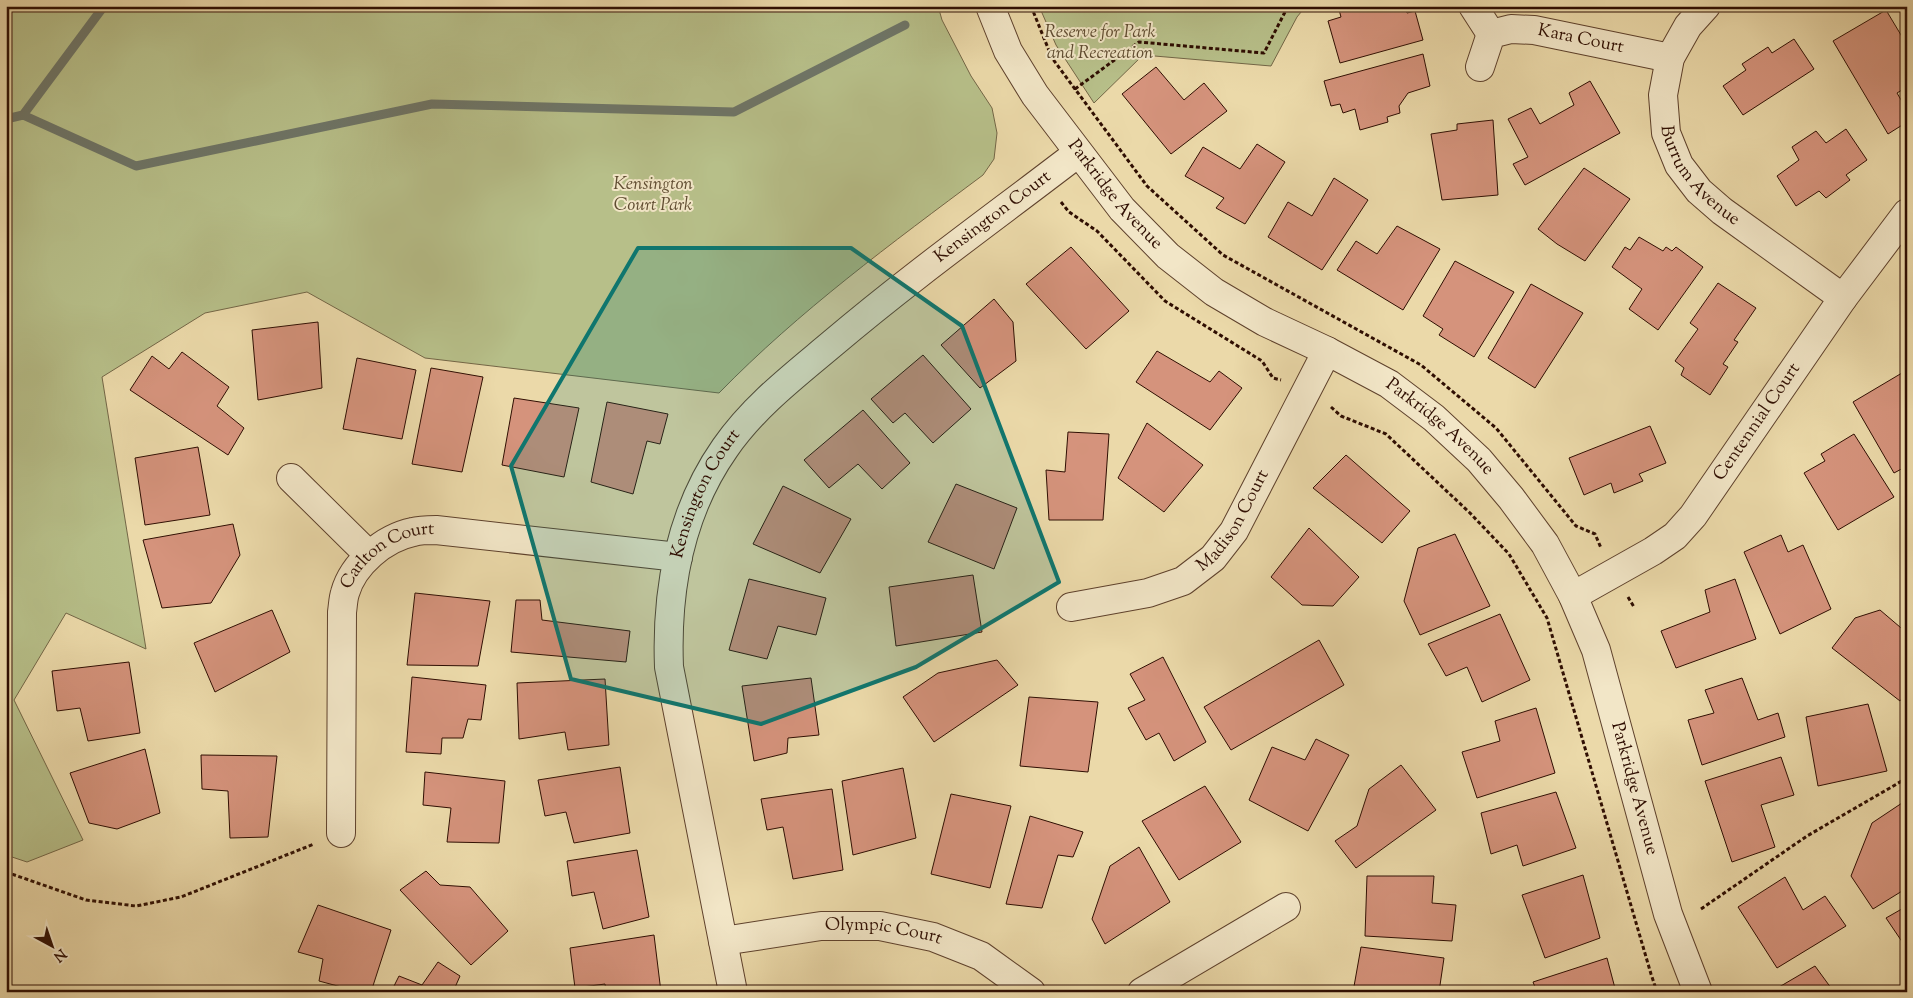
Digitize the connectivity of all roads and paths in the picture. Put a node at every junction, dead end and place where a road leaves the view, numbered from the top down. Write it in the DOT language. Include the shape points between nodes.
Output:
graph roads {
  1 [pos="990,6"];
  2 [pos="1031,6"];
  3 [pos="1290,6"];
  4 [pos="1473,6"];
  5 [pos="1706,6"];
  6 [pos="1491,34"];
  7 [pos="1670,58"];
  8 [pos="1480,67"];
  9 [pos="1075,89"];
  10 [pos="1078,153"];
  11 [pos="1907,213"];
  12 [pos="1843,298"];
  13 [pos="1327,351"];
  14 [pos="1308,387"];
  15 [pos="291,478"];
  16 [pos="369,555"];
  17 [pos="678,557"];
  18 [pos="1613,573"];
  19 [pos="1573,596"];
  20 [pos="1071,607"];
  21 [pos="1634,607"];
  22 [pos="1907,778"];
  23 [pos="341,833"];
  24 [pos="6,872"];
  25 [pos="1286,907"];
  26 [pos="1700,909"];
  27 [pos="723,941"];
  28 [pos="733,992"];
  29 [pos="1031,992"];
  30 [pos="1142,992"];
  31 [pos="1657,992"];
  32 [pos="1698,992"];
  1 -- 10 [label="street, Parkridge Avenue" via="1008,50 1035,95"];
  2 -- 9 [label="path" via="1052,58"];
  3 -- 9 [label="path" via="1264,54 1139,42"];
  4 -- 6 [label="street"];
  5 -- 7 [label="street, Burrum Avenue" via="1688,26"];
  6 -- 7 [label="street, Kara Court" via="1534,30"];
  6 -- 8 [label="street"];
  7 -- 12 [label="street, Burrum Avenue" via="1663,95 1666,133 1679,165 1699,191 1722,211"];
  9 -- 18 [label="path" via="1147,186 1223,255 1421,365 1496,428 1576,526 1595,534"];
  10 -- 13 [label="street, Parkridge Avenue" via="1122,209 1168,256 1214,292 1265,322"];
  10 -- 17 [label="street, Kensington Court" via="892,293 787,381 752,415 725,448 705,482 689,518"];
  11 -- 12 [label="street, Centennial Court"];
  12 -- 18 [label="street, Centennial Court" via="1693,516 1675,536 1653,552"];
  13 -- 14 [label="street, Madison Court"];
  13 -- 19 [label="street, Parkridge Avenue" via="1389,384 1434,418 1478,460 1544,544"];
  14 -- 20 [label="street, Madison Court" via="1234,531 1213,558 1183,580 1148,593"];
  14 -- 31 [label="path" via="1341,416 1386,434 1470,513 1509,554 1547,618"];
  15 -- 16 [label="street"];
  16 -- 17 [label="street, Carlton Court" via="389,540 412,532 436,530"];
  16 -- 23 [label="street, Carlton Court" via="345,592 342,612"];
  17 -- 27 [label="street, Kensington Court" via="670,597 669,667"];
  18 -- 19 [label="street, Centennial Court"];
  18 -- 21 [label="path"];
  19 -- 32 [label="street, Parkridge Avenue" via="1596,650 1668,914"];
  22 -- 26 [label="path" via="1807,836"];
  23 -- 24 [label="path" via="181,897 136,906 86,900"];
  25 -- 30 [label="street"];
  27 -- 28 [label="street, Kensington Court"];
  27 -- 29 [label="street, Olympic Court" via="821,926 880,926 933,937 980,956"];
}
